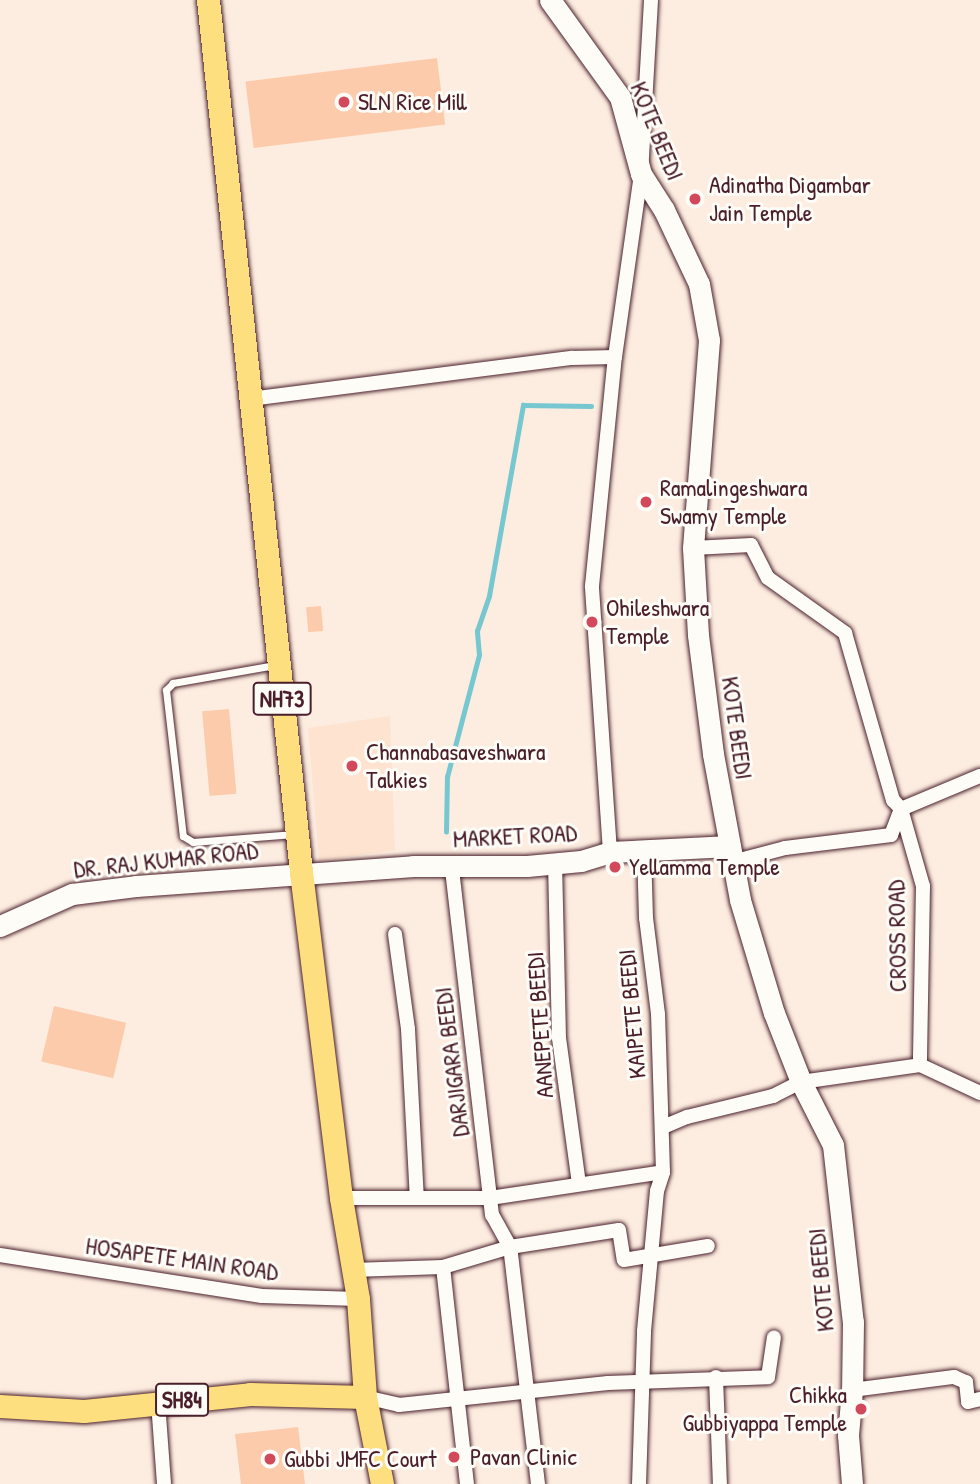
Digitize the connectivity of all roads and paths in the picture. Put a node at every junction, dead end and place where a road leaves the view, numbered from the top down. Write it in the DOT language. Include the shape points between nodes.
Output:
graph roads {
  1 [pos="208,0"];
  2 [pos="550,0"];
  3 [pos="651,0"];
  4 [pos="641,174"];
  5 [pos="615,358"];
  6 [pos="250,399"];
  7 [pos="693,548"];
  8 [pos="279,664"];
  9 [pos="980,776"];
  10 [pos="901,809"];
  11 [pos="297,834"];
  12 [pos="610,852"];
  13 [pos="644,852"];
  14 [pos="731,854"];
  15 [pos="555,862"];
  16 [pos="452,867"];
  17 [pos="301,872"];
  18 [pos="0,926"];
  19 [pos="395,934"];
  20 [pos="920,1065"];
  21 [pos="801,1082"];
  22 [pos="980,1093"];
  23 [pos="663,1127"];
  24 [pos="663,1172"];
  25 [pos="579,1184"];
  26 [pos="341,1198"];
  27 [pos="417,1198"];
  28 [pos="491,1198"];
  29 [pos="708,1246"];
  30 [pos="510,1247"];
  31 [pos="651,1254"];
  32 [pos="0,1255"];
  33 [pos="443,1267"];
  34 [pos="352,1270"];
  35 [pos="358,1299"];
  36 [pos="774,1337"];
  37 [pos="716,1377"];
  38 [pos="644,1382"];
  39 [pos="852,1390"];
  40 [pos="525,1391"];
  41 [pos="365,1397"];
  42 [pos="456,1399"];
  43 [pos="980,1399"];
  44 [pos="159,1402"];
  45 [pos="0,1406"];
  46 [pos="163,1484"];
  47 [pos="382,1484"];
  48 [pos="467,1484"];
  49 [pos="538,1484"];
  50 [pos="639,1484"];
  51 [pos="720,1484"];
  52 [pos="852,1484"];
  1 -- 6 [label="main road, NH73"];
  2 -- 4 [label="street, KOTE BEEDI" via="620,97"];
  3 -- 4 [label="street"];
  4 -- 5 [label="street"];
  4 -- 7 [label="street, KOTE BEEDI" via="664,210 699,284 709,340"];
  5 -- 6 [label="street" via="572,358"];
  5 -- 12 [label="street" via="592,586"];
  6 -- 8 [label="main road, NH73"];
  7 -- 10 [label="street, CROSS ROAD" via="751,545 768,578 845,633 893,800"];
  7 -- 14 [label="street, KOTE BEEDI" via="698,635"];
  8 -- 11 [label="main road, NH73"];
  8 -- 11 [label="lane" via="173,683 166,690 183,836 193,842"];
  9 -- 10 [label="street"];
  10 -- 14 [label="street" via="891,835"];
  10 -- 20 [label="street, CROSS ROAD" via="923,886"];
  11 -- 17 [label="main road, NH73"];
  12 -- 13 [label="street, MARKET ROAD"];
  12 -- 15 [label="street, MARKET ROAD" via="581,861"];
  13 -- 14 [label="street, MARKET ROAD"];
  13 -- 23 [label="street, KAIPETE BEEDI"];
  14 -- 21 [label="street, KOTE BEEDI" via="774,1013"];
  15 -- 16 [label="street, MARKET ROAD"];
  15 -- 25 [label="street, AANEPETE BEEDI" via="559,1038"];
  16 -- 17 [label="street, MARKET ROAD"];
  16 -- 28 [label="street, DARJIGARA BEEDI"];
  17 -- 18 [label="street, DR. RAJ KUMAR ROAD" via="72,894"];
  17 -- 26 [label="main road, NH73"];
  19 -- 27 [label="street" via="408,1029"];
  20 -- 21 [label="street"];
  20 -- 22 [label="street"];
  21 -- 23 [label="street" via="774,1096"];
  21 -- 39 [label="street, KOTE BEEDI" via="833,1145 853,1322"];
  23 -- 24 [label="street, KAIPETE BEEDI"];
  24 -- 25 [label="street"];
  24 -- 31 [label="street, KAIPETE BEEDI"];
  25 -- 28 [label="street"];
  26 -- 27 [label="street"];
  26 -- 34 [label="main road, NH73"];
  27 -- 28 [label="street"];
  28 -- 30 [label="street, DARJIGARA BEEDI" via="492,1215"];
  29 -- 31 [label="street"];
  30 -- 31 [label="street" via="619,1230 624,1260"];
  30 -- 33 [label="street"];
  30 -- 40 [label="street"];
  31 -- 38 [label="street, KAIPETE BEEDI"];
  32 -- 35 [label="street, HOSAPETE MAIN ROAD" via="262,1296"];
  33 -- 34 [label="street"];
  33 -- 42 [label="street"];
  34 -- 35 [label="main road, NH73"];
  35 -- 41 [label="main road, NH73"];
  36 -- 37 [label="street" via="768,1377"];
  37 -- 38 [label="street"];
  37 -- 51 [label="street"];
  38 -- 40 [label="street"];
  38 -- 50 [label="street, KAIPETE BEEDI"];
  39 -- 43 [label="street" via="954,1377 966,1382 968,1402"];
  39 -- 52 [label="street, KOTE BEEDI" via="848,1435"];
  40 -- 42 [label="street"];
  40 -- 49 [label="street"];
  41 -- 42 [label="street" via="399,1405"];
  41 -- 44 [label="main road, SH84" via="250,1394"];
  41 -- 47 [label="main road"];
  42 -- 48 [label="street"];
  44 -- 45 [label="main road, SH84" via="84,1411"];
  44 -- 46 [label="street"];
}
